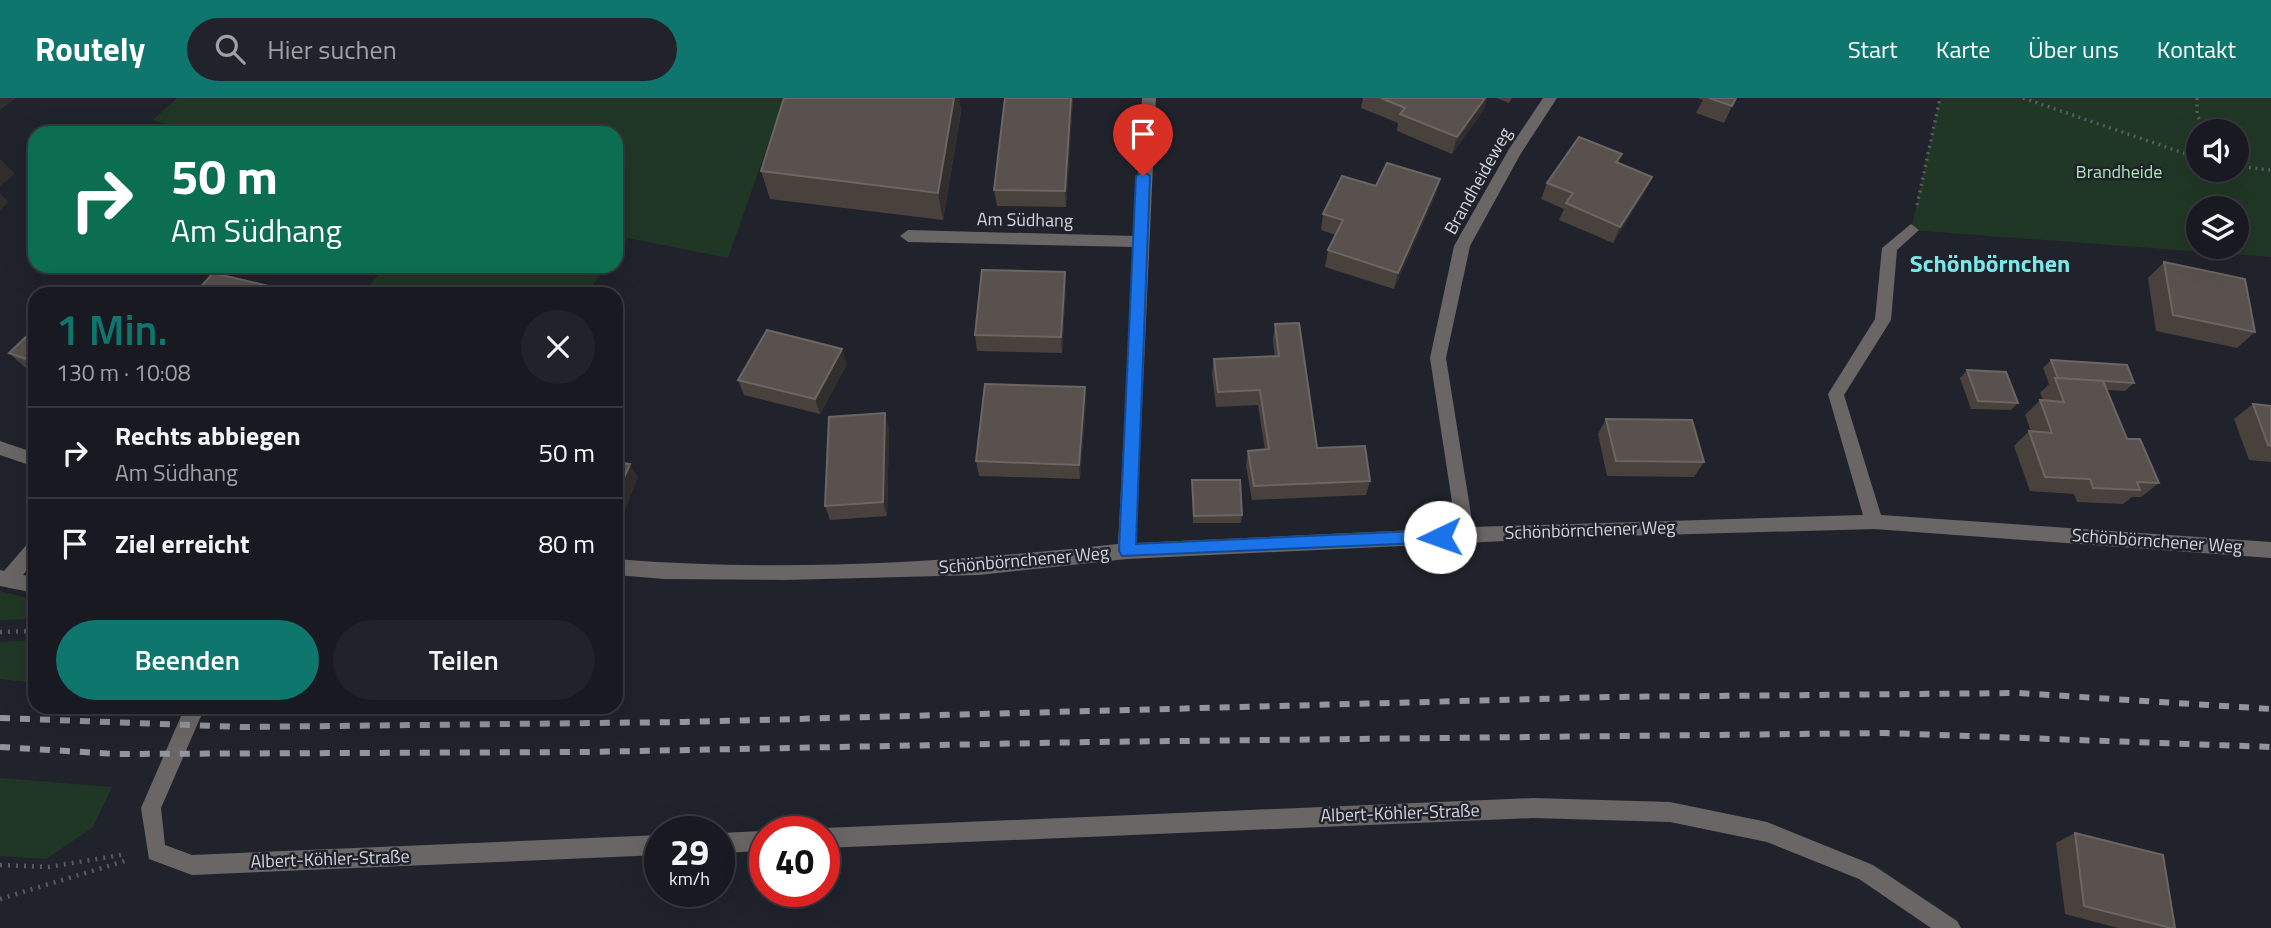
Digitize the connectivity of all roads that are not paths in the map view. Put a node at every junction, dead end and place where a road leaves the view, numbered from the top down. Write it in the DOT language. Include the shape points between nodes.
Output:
graph roads {
  1 [pos="1149,98"];
  2 [pos="1550,98"];
  3 [pos="1912,230"];
  4 [pos="908,236"];
  5 [pos="1142,242"];
  6 [pos="0,448"];
  7 [pos="28,458"];
  8 [pos="1874,522"];
  9 [pos="1466,536"];
  10 [pos="2271,550"];
  11 [pos="1127,551"];
  12 [pos="28,554"];
  13 [pos="623,568"];
  14 [pos="4,578"];
  15 [pos="28,583"];
  16 [pos="192,714"];
  17 [pos="840,837"];
  18 [pos="644,846"];
  19 [pos="1950,928"];
  1 -- 5 [label="street"];
  2 -- 9 [label="street, Brandheideweg" via="1462,246 1438,358"];
  3 -- 8 [label="street" via="1890,248 1883,320 1836,394"];
  4 -- 5 [label="street, Am Südhang"];
  5 -- 11 [label="street"];
  6 -- 7 [label="street"];
  8 -- 9 [label="street, Schönbörnchener Weg"];
  8 -- 10 [label="street, Schönbörnchener Weg"];
  9 -- 11 [label="street, Schönbörnchener Weg"];
  11 -- 13 [label="street, Schönbörnchener Weg" via="979,567 785,572"];
  12 -- 14 [label="street"];
  14 -- 15 [label="street"];
  16 -- 18 [label="street, Albert-Köhler-Straße" via="151,808 156,852 192,865"];
  17 -- 19 [label="street, Albert-Köhler-Straße" via="1533,808 1670,812 1767,832 1866,872"];
}
